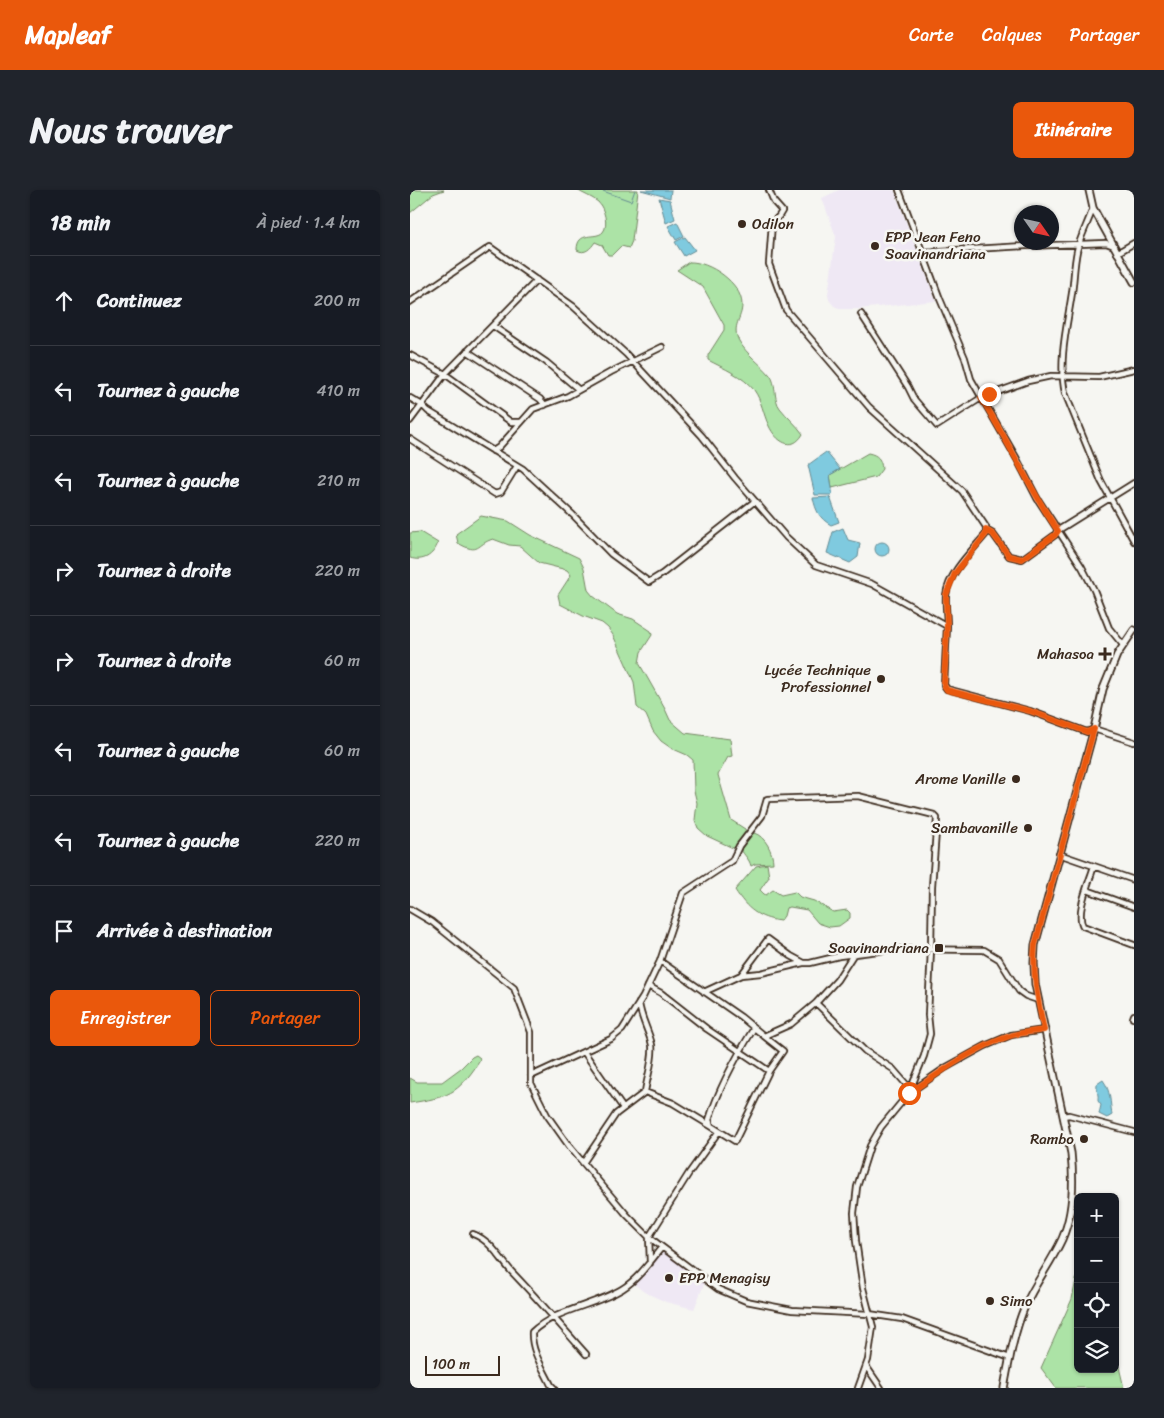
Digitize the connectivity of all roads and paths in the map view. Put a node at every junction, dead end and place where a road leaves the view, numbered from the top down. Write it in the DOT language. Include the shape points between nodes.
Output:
graph roads {
  1 [pos="769,190"];
  2 [pos="899,190"];
  3 [pos="1089,190"];
  4 [pos="1093,208"];
  5 [pos="1134,243"];
  6 [pos="1079,244"];
  7 [pos="1116,250"];
  8 [pos="922,252"];
  9 [pos="536,280"];
  10 [pos="1134,282"];
  11 [pos="410,302"];
  12 [pos="861,314"];
  13 [pos="493,326"];
  14 [pos="662,347"];
  15 [pos="467,351"];
  16 [pos="410,354"];
  17 [pos="633,361"];
  18 [pos="1134,369"];
  19 [pos="445,374"];
  20 [pos="1063,377"];
  21 [pos="578,389"];
  22 [pos="410,398"];
  23 [pos="981,398"];
  24 [pos="422,405"];
  25 [pos="545,405"];
  26 [pos="410,421"];
  27 [pos="520,422"];
  28 [pos="410,439"];
  29 [pos="493,451"];
  30 [pos="517,466"];
  31 [pos="1134,484"];
  32 [pos="1110,499"];
  33 [pos="755,501"];
  34 [pos="986,530"];
  35 [pos="1058,531"];
  36 [pos="1134,541"];
  37 [pos="947,626"];
  38 [pos="1134,630"];
  39 [pos="1123,645"];
  40 [pos="1094,729"];
  41 [pos="1134,742"];
  42 [pos="1059,854"];
  43 [pos="1094,866"];
  44 [pos="1134,880"];
  45 [pos="1087,890"];
  46 [pos="1134,907"];
  47 [pos="410,908"];
  48 [pos="1134,944"];
  49 [pos="931,949"];
  50 [pos="852,954"];
  51 [pos="660,961"];
  52 [pos="804,963"];
  53 [pos="740,975"];
  54 [pos="648,986"];
  55 [pos="704,992"];
  56 [pos="1038,1000"];
  57 [pos="639,1003"];
  58 [pos="816,1003"];
  59 [pos="754,1028"];
  60 [pos="1044,1030"];
  61 [pos="764,1036"];
  62 [pos="740,1051"];
  63 [pos="584,1052"];
  64 [pos="769,1071"];
  65 [pos="531,1076"];
  66 [pos="911,1086"];
  67 [pos="645,1092"];
  68 [pos="909,1093"];
  69 [pos="623,1108"];
  70 [pos="1063,1116"];
  71 [pos="711,1126"];
  72 [pos="719,1131"];
  73 [pos="1134,1132"];
  74 [pos="583,1163"];
  75 [pos="473,1234"];
  76 [pos="649,1237"];
  77 [pos="662,1247"];
  78 [pos="650,1263"];
  79 [pos="869,1314"];
  80 [pos="554,1318"];
  81 [pos="586,1354"];
  82 [pos="1010,1358"];
  83 [pos="866,1366"];
  84 [pos="554,1388"];
  85 [pos="858,1388"];
  86 [pos="880,1388"];
  87 [pos="1004,1388"];
  1 -- 34 [label="street" via="782,211 772,223 769,264 786,310 869,407 962,491"];
  2 -- 8 [label="street"];
  3 -- 4 [label="main road"];
  4 -- 6 [label="street"];
  4 -- 7 [label="main road"];
  5 -- 7 [label="street"];
  6 -- 7 [label="street" via="1106,243"];
  6 -- 8 [label="street"];
  6 -- 20 [label="street" via="1065,335"];
  7 -- 10 [label="main road"];
  8 -- 23 [label="street" via="965,358 970,379"];
  9 -- 11 [label="street" via="490,247"];
  9 -- 13 [label="street"];
  9 -- 17 [label="street" via="572,306"];
  12 -- 23 [label="street" via="914,399 938,426"];
  13 -- 15 [label="street"];
  13 -- 21 [label="street" via="546,362"];
  14 -- 17 [label="street"];
  15 -- 19 [label="street"];
  15 -- 25 [label="street"];
  16 -- 19 [label="street"];
  17 -- 21 [label="street"];
  17 -- 33 [label="street" via="702,436"];
  18 -- 20 [label="street" via="1099,377"];
  19 -- 24 [label="street"];
  19 -- 27 [label="street" via="511,422"];
  20 -- 23 [label="street" via="1028,381"];
  20 -- 32 [label="street" via="1065,393"];
  21 -- 25 [label="street"];
  22 -- 24 [label="street"];
  23 -- 35 [label="street"];
  24 -- 26 [label="street"];
  24 -- 29 [label="street"];
  25 -- 27 [label="street" via="533,409"];
  27 -- 29 [label="street"];
  28 -- 30 [label="street" via="495,494 502,492"];
  29 -- 30 [label="street"];
  30 -- 33 [label="street" via="611,554 649,582"];
  31 -- 32 [label="street"];
  32 -- 35 [label="street"];
  32 -- 36 [label="street"];
  33 -- 37 [label="street" via="786,537 816,564 872,584"];
  34 -- 35 [label="street" via="993,534 1009,556 1022,559"];
  34 -- 37 [label="street" via="949,585 946,595"];
  35 -- 39 [label="street" via="1082,567 1109,628"];
  37 -- 40 [label="street" via="944,685 947,690 1030,711 1087,732"];
  38 -- 39 [label="main road"];
  39 -- 40 [label="main road" via="1108,675"];
  40 -- 41 [label="street"];
  40 -- 42 [label="main road"];
  42 -- 43 [label="street"];
  42 -- 56 [label="main road" via="1035,945"];
  43 -- 44 [label="street"];
  43 -- 45 [label="street"];
  45 -- 46 [label="street"];
  45 -- 48 [label="street" via="1080,912 1083,926"];
  47 -- 65 [label="street" via="514,988 531,1032"];
  49 -- 50 [label="street"];
  49 -- 51 [label="street" via="937,818 934,815 858,796 767,799 762,816 738,846 732,861 683,893"];
  49 -- 56 [label="street" via="984,950 998,959 1019,991"];
  49 -- 66 [label="street" via="930,1034"];
  50 -- 52 [label="street"];
  50 -- 58 [label="street" via="837,980"];
  51 -- 54 [label="street"];
  51 -- 55 [label="street"];
  52 -- 53 [label="street"];
  52 -- 53 [label="street" via="768,939"];
  53 -- 55 [label="street"];
  54 -- 57 [label="street"];
  54 -- 62 [label="street"];
  55 -- 59 [label="street"];
  56 -- 60 [label="main road"];
  57 -- 63 [label="street" via="622,1030"];
  57 -- 67 [label="street" via="652,1051"];
  58 -- 61 [label="street" via="791,1024"];
  58 -- 66 [label="street" via="865,1051 894,1069"];
  59 -- 61 [label="street"];
  59 -- 62 [label="street"];
  60 -- 68 [label="street" via="1011,1035 985,1046"];
  60 -- 70 [label="main road"];
  61 -- 64 [label="street" via="783,1051"];
  62 -- 64 [label="street"];
  62 -- 71 [label="street" via="712,1111"];
  63 -- 65 [label="street"];
  63 -- 69 [label="street"];
  64 -- 72 [label="street" via="735,1141"];
  65 -- 74 [label="street" via="531,1083 547,1115"];
  66 -- 68 [label="street"];
  67 -- 69 [label="street"];
  67 -- 71 [label="street" via="674,1103"];
  68 -- 79 [label="street" via="881,1127 857,1187 854,1213 856,1241"];
  69 -- 74 [label="street"];
  70 -- 73 [label="street"];
  70 -- 82 [label="main road" via="1074,1176 1070,1211 1062,1239 1020,1317"];
  71 -- 72 [label="street"];
  72 -- 76 [label="street"];
  74 -- 76 [label="street"];
  75 -- 80 [label="street" via="500,1255"];
  76 -- 77 [label="street"];
  76 -- 78 [label="street"];
  77 -- 78 [label="street"];
  77 -- 79 [label="street" via="718,1289 746,1301 792,1310"];
  78 -- 80 [label="street" via="621,1290"];
  79 -- 82 [label="street" via="902,1319"];
  79 -- 83 [label="street" via="873,1327"];
  80 -- 81 [label="street"];
  80 -- 84 [label="street" via="532,1332 537,1357"];
  82 -- 87 [label="main road"];
  83 -- 85 [label="street"];
  83 -- 86 [label="street"];
}
